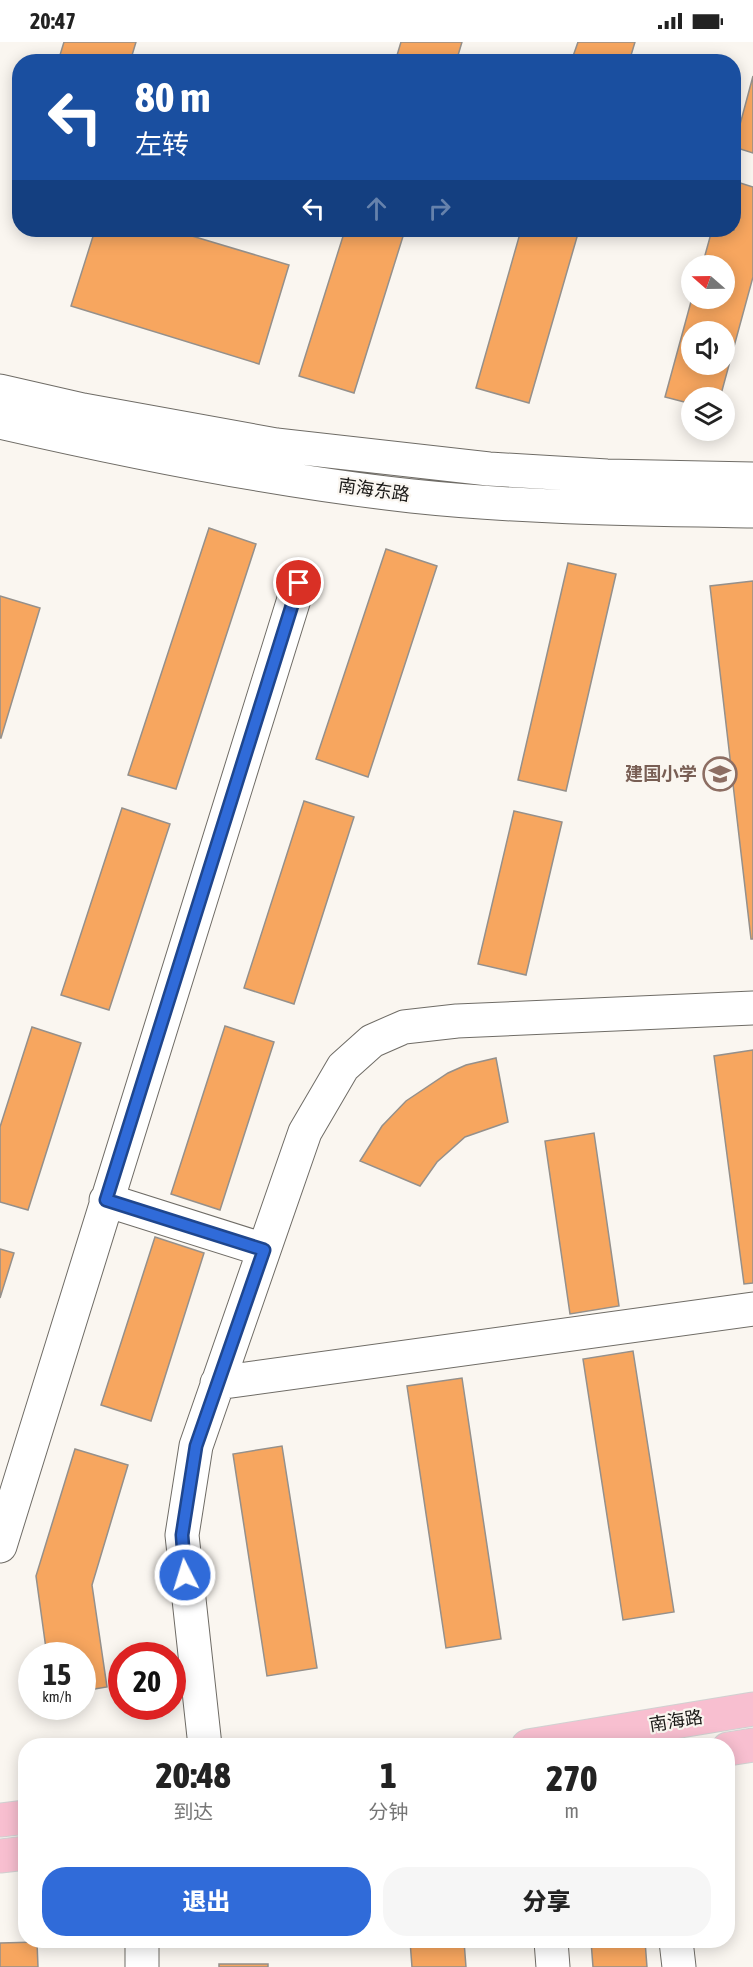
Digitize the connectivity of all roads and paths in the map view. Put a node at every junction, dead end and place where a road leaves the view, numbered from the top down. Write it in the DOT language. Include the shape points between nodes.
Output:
graph roads {
  1 [pos="0,391"];
  2 [pos="0,422"];
  3 [pos="753,479"];
  4 [pos="753,511"];
  5 [pos="299,583"];
  6 [pos="753,1008"];
  7 [pos="106,1200"];
  8 [pos="264,1250"];
  9 [pos="753,1309"];
  10 [pos="218,1383"];
  11 [pos="0,1546"];
  12 [pos="753,1709"];
  13 [pos="204,1738"];
  14 [pos="578,1738"];
  15 [pos="753,1745"];
  16 [pos="735,1748"];
  17 [pos="18,1818"];
  18 [pos="0,1820"];
  19 [pos="18,1854"];
  20 [pos="0,1856"];
  21 [pos="142,1948"];
  22 [pos="552,1948"];
  23 [pos="677,1948"];
  24 [pos="142,1967"];
  25 [pos="553,1967"];
  26 [pos="679,1967"];
  1 -- 3 [label="street, 南海东路" via="276,445 489,469"];
  2 -- 4 [label="street, 南海东路" via="234,470 412,496 570,507"];
  5 -- 7 [label="street"];
  6 -- 8 [label="street" via="458,1021 404,1027 372,1041 343,1067 305,1132"];
  7 -- 8 [label="street"];
  7 -- 11 [label="street"];
  8 -- 10 [label="street"];
  9 -- 10 [label="street"];
  10 -- 13 [label="street" via="196,1446 182,1535"];
  12 -- 14 [label="main road, 南海路"];
  15 -- 16 [label="main road"];
  17 -- 18 [label="main road"];
  19 -- 20 [label="main road"];
  21 -- 24 [label="street"];
  22 -- 25 [label="street"];
  23 -- 26 [label="street"];
}
